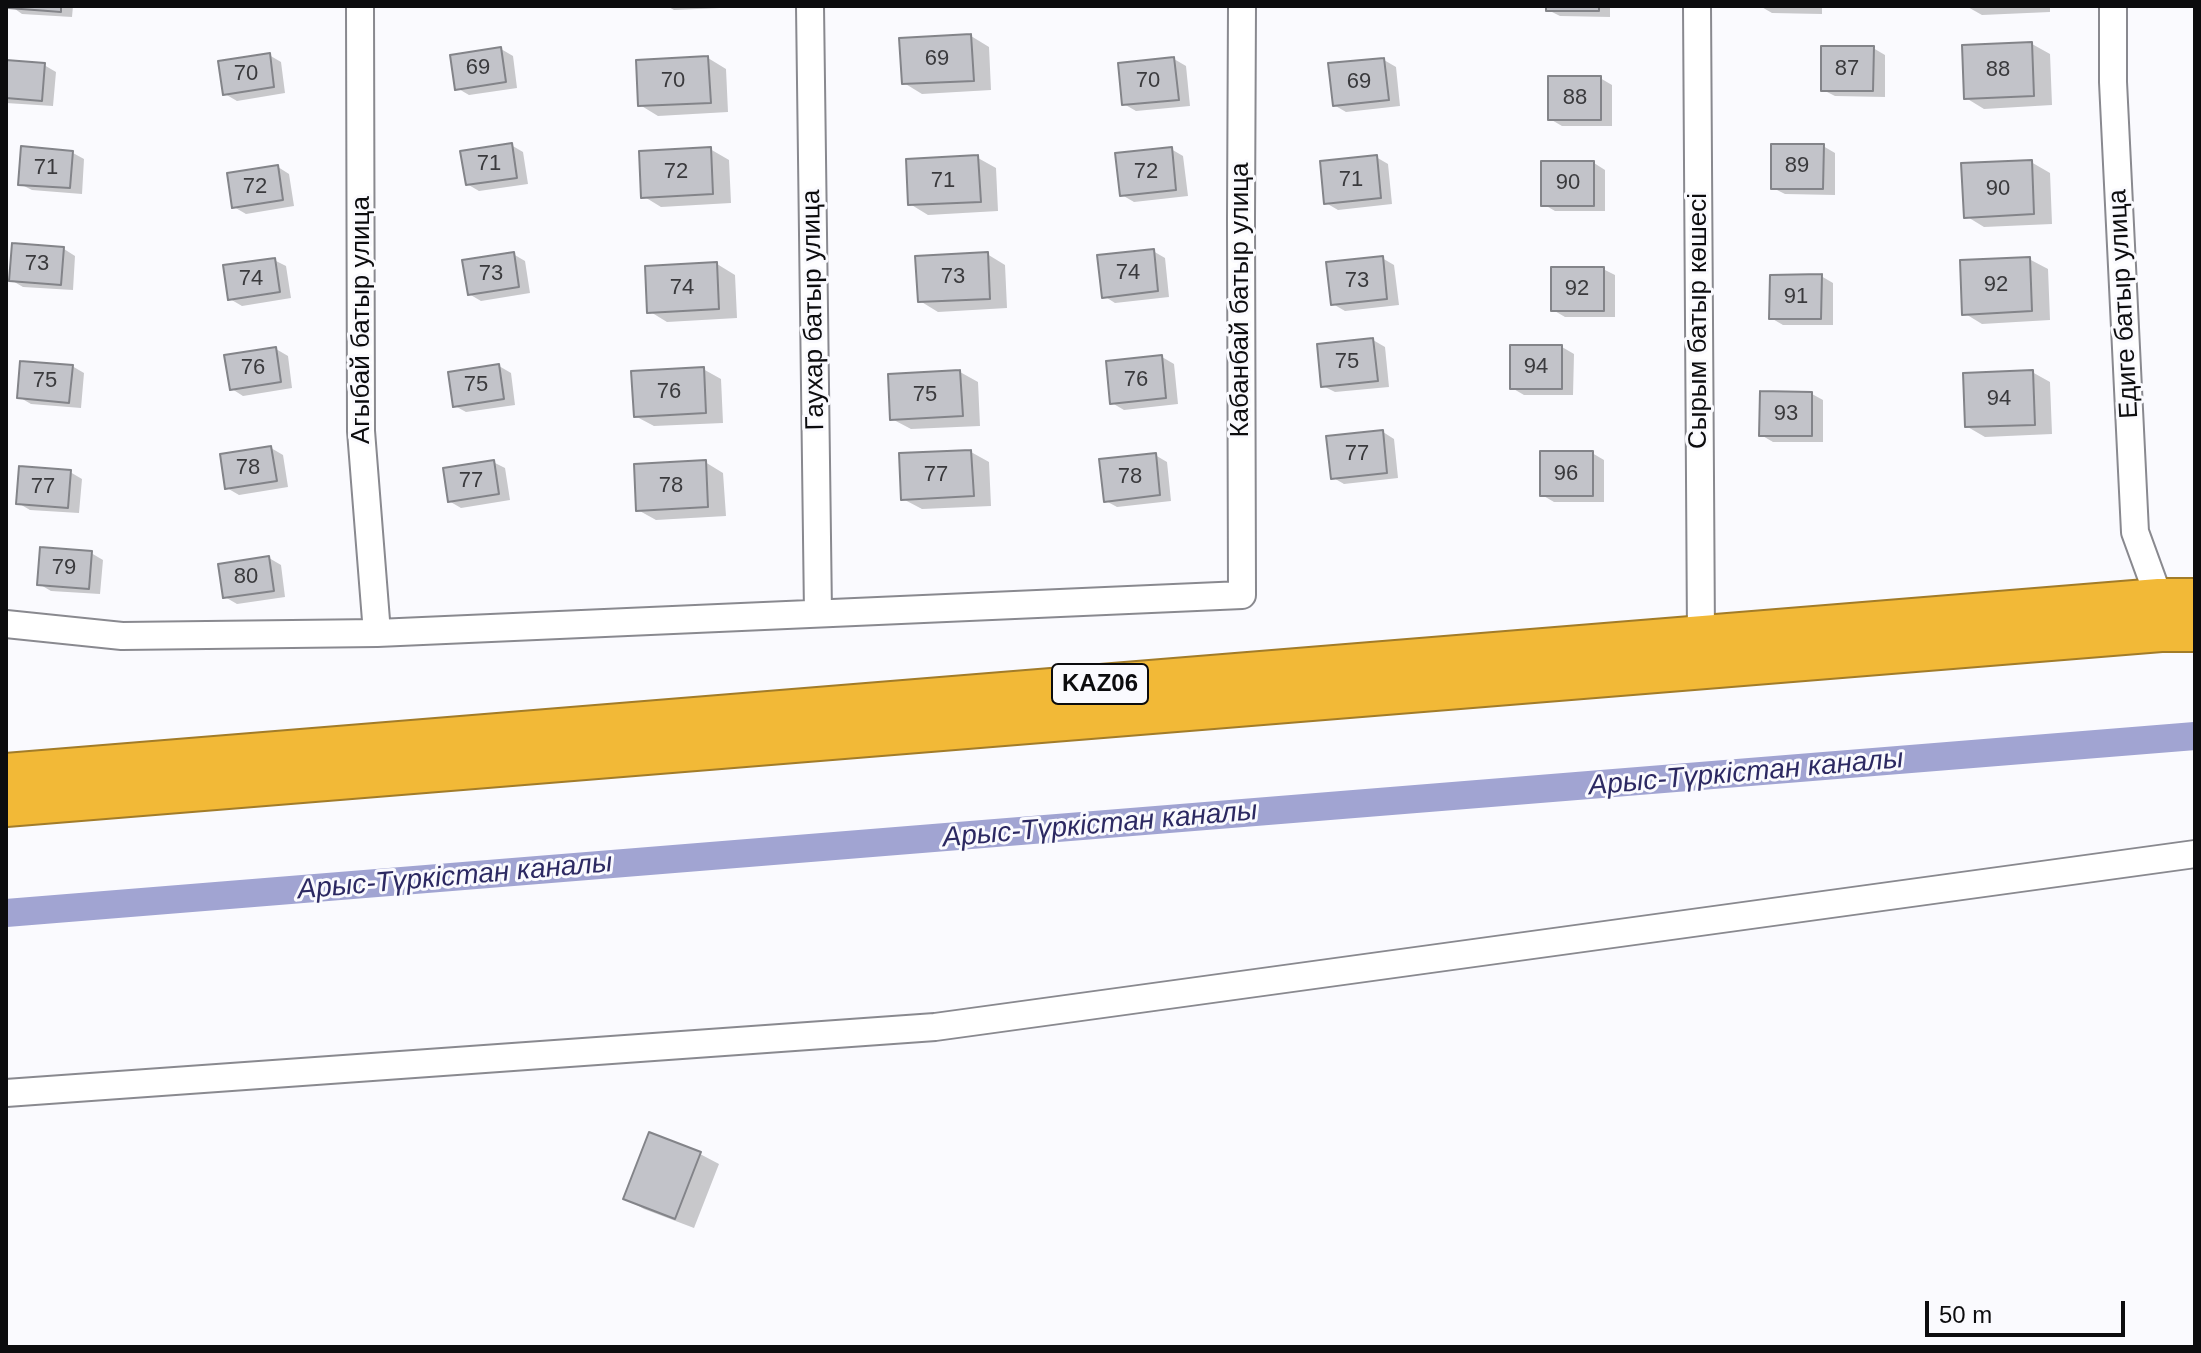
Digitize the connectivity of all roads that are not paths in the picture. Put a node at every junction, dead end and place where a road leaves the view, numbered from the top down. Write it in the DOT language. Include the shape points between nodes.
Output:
graph roads {
  1 [pos="360,6"];
  2 [pos="810,6"];
  3 [pos="1242,6"];
  4 [pos="1697,6"];
  5 [pos="2113,6"];
  6 [pos="2177,598"];
  7 [pos="818,613"];
  8 [pos="6,624"];
  9 [pos="2195,632"];
  10 [pos="377,633"];
  11 [pos="1701,636"];
  12 [pos="6,773"];
  13 [pos="6,807"];
  14 [pos="2195,854"];
  15 [pos="6,1093"];
  1 -- 10 [label="street, Агыбай батыр улица" via="361,431"];
  2 -- 7 [label="street, Гаухар батыр улица"];
  3 -- 7 [label="street, Кабанбай батыр улица" via="1242,595"];
  4 -- 11 [label="street, Сырым батыр көшесі"];
  5 -- 6 [label="street, Едиге батыр улица" via="2135,532"];
  6 -- 11 [label="highway, KАZ06"];
  7 -- 10 [label="street"];
  8 -- 10 [label="street" via="122,636"];
  9 -- 13 [label="highway, KАZ06"];
  11 -- 12 [label="highway, KАZ06"];
  14 -- 15 [label="street" via="935,1027"];
}
